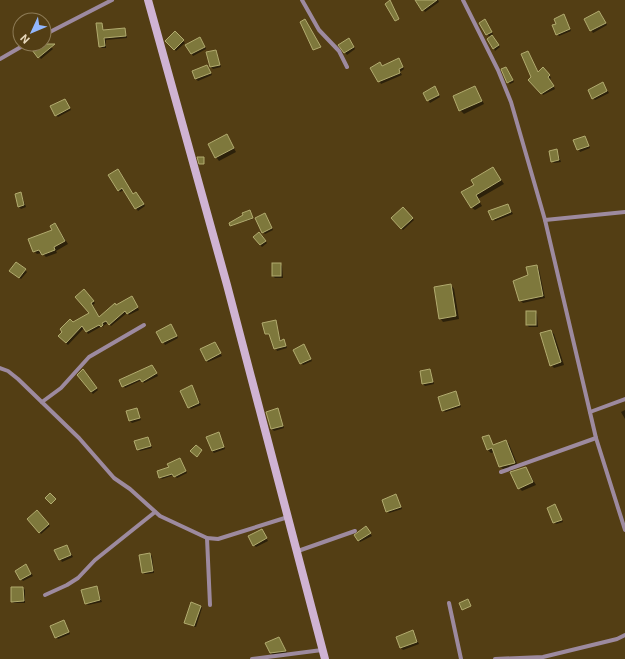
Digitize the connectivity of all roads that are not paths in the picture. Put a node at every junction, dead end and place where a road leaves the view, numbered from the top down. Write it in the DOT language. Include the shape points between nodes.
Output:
graph roads {
  1 [pos="112,0"];
  2 [pos="148,0"];
  3 [pos="302,0"];
  4 [pos="463,0"];
  5 [pos="52,31"];
  6 [pos="12,52"];
  7 [pos="0,59"];
  8 [pos="347,67"];
  9 [pos="625,212"];
  10 [pos="545,220"];
  11 [pos="144,325"];
  12 [pos="0,368"];
  13 [pos="625,399"];
  14 [pos="42,402"];
  15 [pos="590,412"];
  16 [pos="596,438"];
  17 [pos="501,472"];
  18 [pos="625,508"];
  19 [pos="620,510"];
  20 [pos="155,512"];
  21 [pos="288,517"];
  22 [pos="625,530"];
  23 [pos="355,531"];
  24 [pos="208,538"];
  25 [pos="298,551"];
  26 [pos="45,595"];
  27 [pos="449,603"];
  28 [pos="210,605"];
  29 [pos="625,635"];
  30 [pos="322,650"];
  31 [pos="544,658"];
  32 [pos="252,659"];
  33 [pos="325,659"];
  34 [pos="461,659"];
  35 [pos="495,659"];
  1 -- 5 [label="street"];
  2 -- 21 [label="street"];
  3 -- 8 [label="street" via="319,30 339,51"];
  4 -- 10 [label="street" via="511,102"];
  6 -- 7 [label="street"];
  9 -- 10 [label="street"];
  10 -- 15 [label="street"];
  11 -- 14 [label="street" via="89,358 61,388"];
  12 -- 14 [label="street" via="18,379"];
  13 -- 15 [label="street"];
  14 -- 20 [label="street" via="79,438 114,478"];
  15 -- 16 [label="street"];
  16 -- 17 [label="street"];
  16 -- 19 [label="street"];
  18 -- 19 [label="street"];
  19 -- 22 [label="street"];
  20 -- 24 [label="street"];
  20 -- 26 [label="street" via="95,560 78,578"];
  21 -- 24 [label="street" via="226,537"];
  21 -- 25 [label="street"];
  23 -- 25 [label="street"];
  24 -- 28 [label="street"];
  25 -- 30 [label="street"];
  27 -- 34 [label="street"];
  29 -- 31 [label="street"];
  30 -- 32 [label="street"];
  30 -- 33 [label="street"];
  31 -- 35 [label="street"];
}
